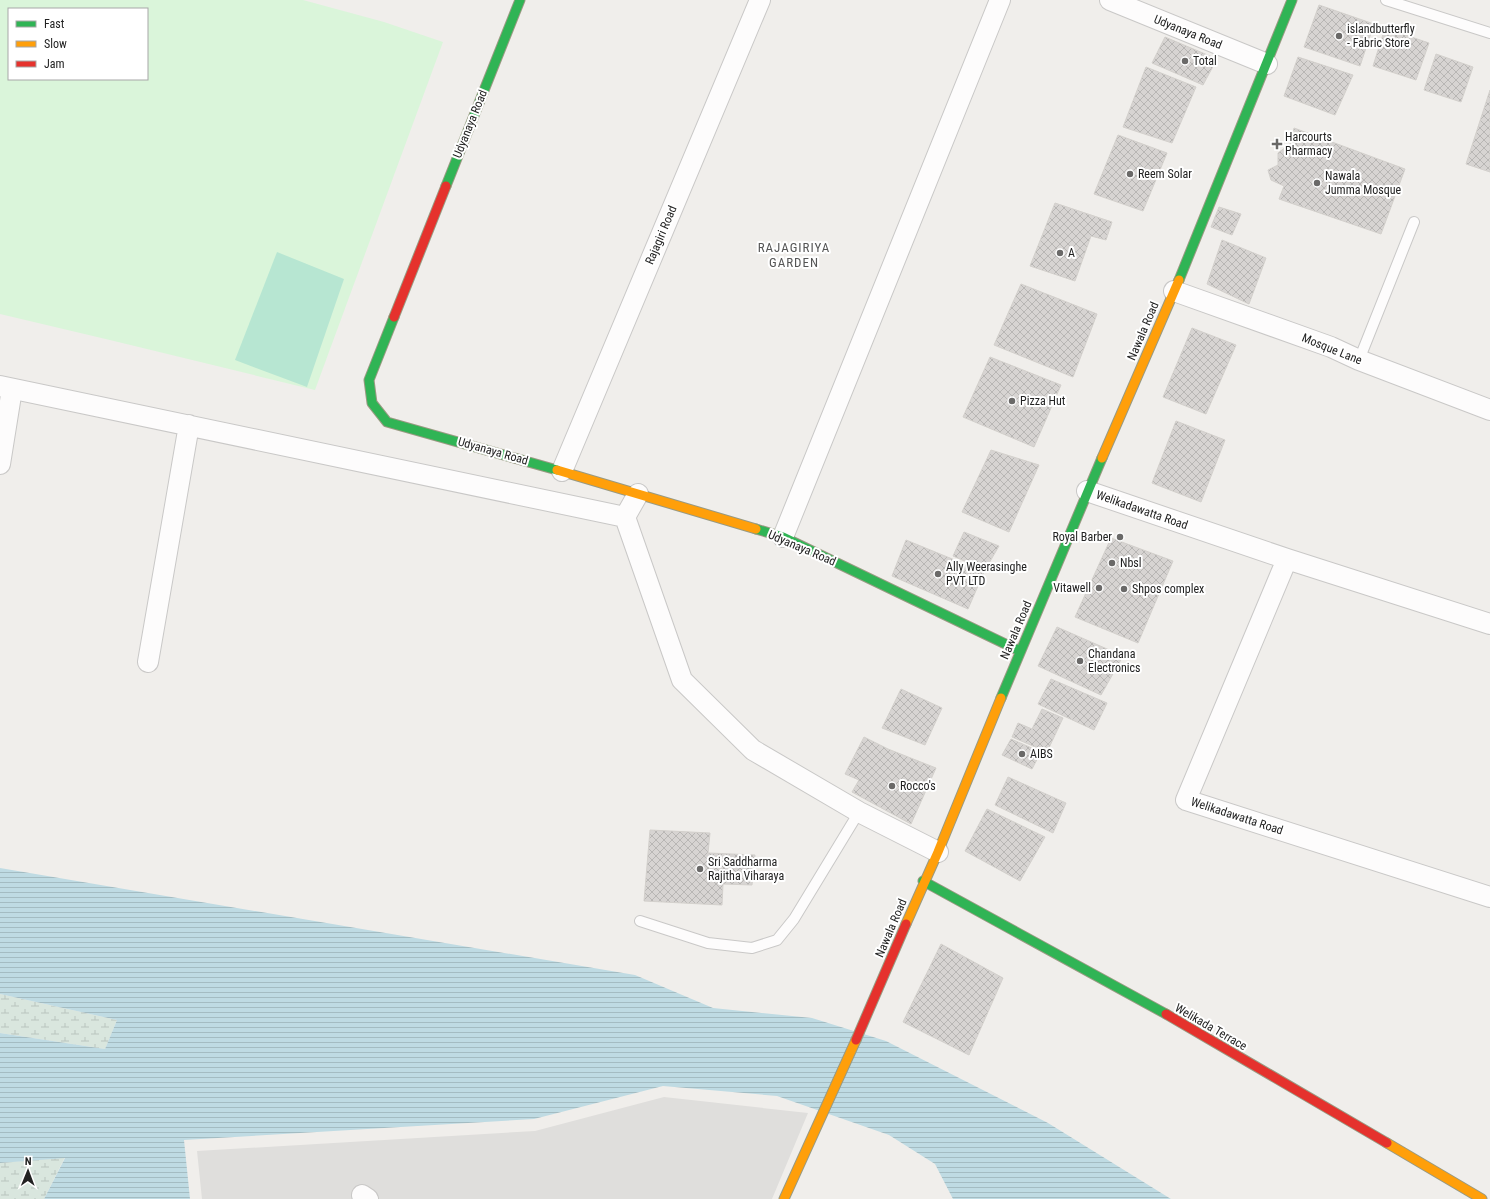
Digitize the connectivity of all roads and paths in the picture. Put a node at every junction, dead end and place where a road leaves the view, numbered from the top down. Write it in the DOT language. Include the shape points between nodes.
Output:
graph roads {
  1 [pos="520,0"];
  2 [pos="760,0"];
  3 [pos="1000,0"];
  4 [pos="1110,0"];
  5 [pos="1292,0"];
  6 [pos="1386,0"];
  7 [pos="1490,33"];
  8 [pos="1267,64"];
  9 [pos="1414,222"];
  10 [pos="1174,291"];
  11 [pos="1359,360"];
  12 [pos="6,388"];
  13 [pos="1490,410"];
  14 [pos="189,425"];
  15 [pos="0,464"];
  16 [pos="562,471"];
  17 [pos="1087,491"];
  18 [pos="638,494"];
  19 [pos="625,517"];
  20 [pos="783,537"];
  21 [pos="1287,559"];
  22 [pos="1490,624"];
  23 [pos="1020,651"];
  24 [pos="148,662"];
  25 [pos="859,812"];
  26 [pos="938,852"];
  27 [pos="923,881"];
  28 [pos="1490,897"];
  29 [pos="640,921"];
  30 [pos="784,1199"];
  31 [pos="1482,1199"];
  1 -- 16 [label="street, Udyanaya Road" via="369,380 372,403 387,422"];
  2 -- 16 [label="street, Rajagiri Road"];
  3 -- 20 [label="street"];
  4 -- 8 [label="street, Udyanaya Road"];
  5 -- 8 [label="street, Nawala Road"];
  6 -- 7 [label="lane"];
  8 -- 10 [label="street, Nawala Road"];
  9 -- 11 [label="lane"];
  10 -- 11 [label="street, Mosque Lane"];
  10 -- 17 [label="street, Nawala Road"];
  11 -- 13 [label="street, Mosque Lane"];
  12 -- 14 [label="street"];
  12 -- 15 [label="street"];
  14 -- 19 [label="street"];
  14 -- 24 [label="street"];
  16 -- 18 [label="street, Udyanaya Road"];
  17 -- 21 [label="street, Welikadawatta Road"];
  17 -- 23 [label="street, Nawala Road"];
  18 -- 19 [label="street"];
  18 -- 20 [label="street, Udyanaya Road"];
  19 -- 25 [label="street" via="682,680 753,750"];
  20 -- 23 [label="street, Udyanaya Road"];
  21 -- 22 [label="street, Welikadawatta Road"];
  21 -- 28 [label="street, Welikadawatta Road" via="1186,800"];
  23 -- 26 [label="street, Nawala Road"];
  25 -- 26 [label="street"];
  25 -- 29 [label="lane" via="794,919 777,940 752,948 708,942"];
  26 -- 27 [label="street, Nawala Road"];
  27 -- 30 [label="street, Nawala Road" via="878,991"];
  27 -- 31 [label="street, Welikada Terrace" via="1200,1033"];
}
